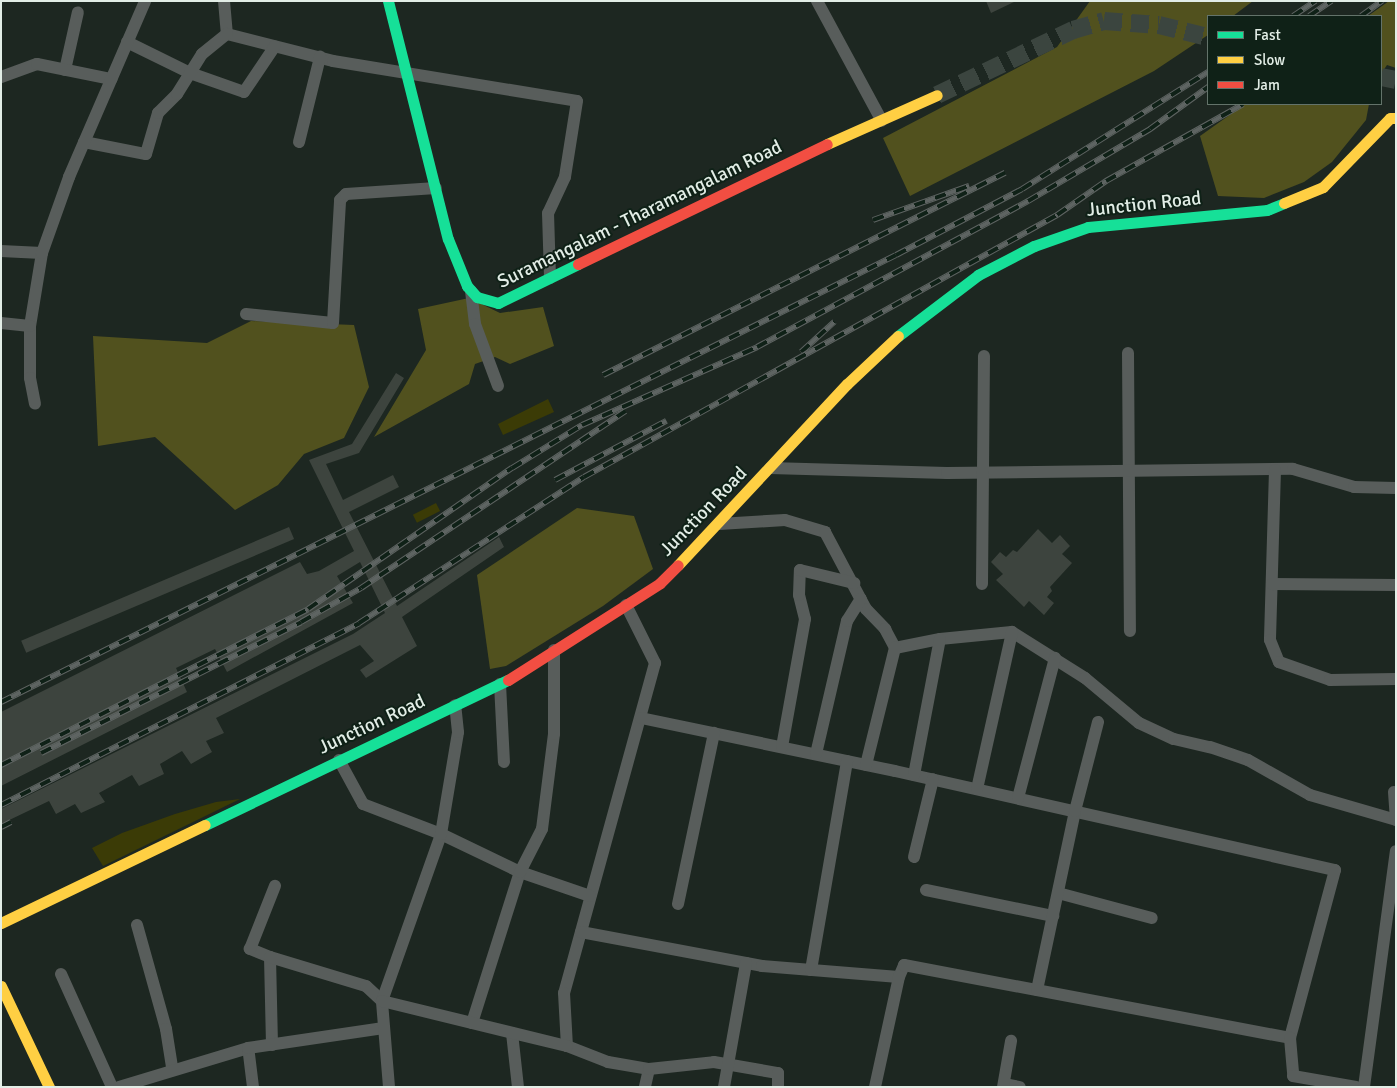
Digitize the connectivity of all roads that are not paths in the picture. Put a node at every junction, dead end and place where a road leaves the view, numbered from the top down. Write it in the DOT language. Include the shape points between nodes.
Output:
graph roads {
  1 [pos="145,1"];
  2 [pos="224,1"];
  3 [pos="388,1"];
  4 [pos="817,1"];
  5 [pos="78,12"];
  6 [pos="227,34"];
  7 [pos="127,42"];
  8 [pos="275,46"];
  9 [pos="320,57"];
  10 [pos="65,70"];
  11 [pos="406,72"];
  12 [pos="190,73"];
  13 [pos="1,76"];
  14 [pos="111,79"];
  15 [pos="937,95"];
  16 [pos="1396,118"];
  17 [pos="882,121"];
  18 [pos="84,142"];
  19 [pos="299,142"];
  20 [pos="436,188"];
  21 [pos="1,251"];
  22 [pos="42,253"];
  23 [pos="550,278"];
  24 [pos="471,291"];
  25 [pos="246,314"];
  26 [pos="1,323"];
  27 [pos="30,326"];
  28 [pos="1128,353"];
  29 [pos="984,356"];
  30 [pos="498,386"];
  31 [pos="35,404"];
  32 [pos="770,468"];
  33 [pos="1275,470"];
  34 [pos="1130,471"];
  35 [pos="982,473"];
  36 [pos="1396,488"];
  37 [pos="718,524"];
  38 [pos="854,583"];
  39 [pos="982,584"];
  40 [pos="1272,584"];
  41 [pos="1396,585"];
  42 [pos="862,599"];
  43 [pos="626,605"];
  44 [pos="1130,631"];
  45 [pos="1012,632"];
  46 [pos="940,639"];
  47 [pos="895,648"];
  48 [pos="554,650"];
  49 [pos="1055,658"];
  50 [pos="1396,679"];
  51 [pos="500,684"];
  52 [pos="455,705"];
  53 [pos="641,718"];
  54 [pos="1098,722"];
  55 [pos="714,733"];
  56 [pos="782,747"];
  57 [pos="816,754"];
  58 [pos="339,760"];
  59 [pos="847,761"];
  60 [pos="504,762"];
  61 [pos="866,765"];
  62 [pos="914,775"];
  63 [pos="933,779"];
  64 [pos="977,789"];
  65 [pos="1394,792"];
  66 [pos="1018,798"];
  67 [pos="1075,811"];
  68 [pos="1396,820"];
  69 [pos="441,834"];
  70 [pos="1396,850"];
  71 [pos="914,857"];
  72 [pos="520,872"];
  73 [pos="275,886"];
  74 [pos="926,890"];
  75 [pos="1058,893"];
  76 [pos="590,896"];
  77 [pos="678,904"];
  78 [pos="1053,916"];
  79 [pos="1152,918"];
  80 [pos="1,923"];
  81 [pos="137,924"];
  82 [pos="580,932"];
  83 [pos="270,958"];
  84 [pos="746,963"];
  85 [pos="811,970"];
  86 [pos="61,974"];
  87 [pos="899,977"];
  88 [pos="1,986"];
  89 [pos="1037,990"];
  90 [pos="382,1001"];
  91 [pos="472,1023"];
  92 [pos="384,1028"];
  93 [pos="512,1033"];
  94 [pos="1290,1038"];
  95 [pos="1011,1040"];
  96 [pos="272,1044"];
  97 [pos="567,1046"];
  98 [pos="248,1048"];
  99 [pos="728,1064"];
  100 [pos="172,1068"];
  101 [pos="649,1069"];
  102 [pos="1003,1086"];
  103 [pos="49,1087"];
  104 [pos="112,1087"];
  105 [pos="119,1087"];
  106 [pos="253,1087"];
  107 [pos="389,1087"];
  108 [pos="518,1087"];
  109 [pos="645,1087"];
  110 [pos="724,1087"];
  111 [pos="778,1087"];
  112 [pos="875,1087"];
  113 [pos="1020,1087"];
  114 [pos="1356,1087"];
  115 [pos="1364,1087"];
  1 -- 7 [label="street"];
  2 -- 6 [label="street"];
  3 -- 11 [label="main road"];
  4 -- 17 [label="street"];
  5 -- 10 [label="street"];
  6 -- 8 [label="street"];
  6 -- 12 [label="street" via="202,54"];
  7 -- 12 [label="street"];
  7 -- 14 [label="street"];
  8 -- 9 [label="street"];
  8 -- 12 [label="street" via="244,92"];
  9 -- 11 [label="street"];
  9 -- 19 [label="street"];
  10 -- 13 [label="street" via="37,64"];
  10 -- 14 [label="street"];
  11 -- 20 [label="main road"];
  11 -- 23 [label="street" via="577,101 565,177 548,213"];
  12 -- 18 [label="street" via="177,94 158,113 146,154"];
  14 -- 18 [label="street"];
  15 -- 17 [label="main road, Suramangalam - Tharamangalam Road"];
  16 -- 32 [label="main road, Junction Road" via="1390,118 1323,187 1267,210 1088,227 1034,246 978,275 912,323 847,384"];
  17 -- 23 [label="main road, Suramangalam - Tharamangalam Road" via="772,169"];
  18 -- 22 [label="street"];
  20 -- 24 [label="main road" via="448,239"];
  20 -- 25 [label="street" via="346,194 340,200 333,323"];
  21 -- 22 [label="street"];
  22 -- 27 [label="street"];
  23 -- 24 [label="main road, Suramangalam - Tharamangalam Road" via="498,303 477,297"];
  24 -- 30 [label="street" via="475,324"];
  26 -- 27 [label="street"];
  27 -- 31 [label="street" via="30,378"];
  28 -- 34 [label="street"];
  29 -- 35 [label="street"];
  32 -- 35 [label="street"];
  32 -- 37 [label="main road, Junction Road"];
  33 -- 34 [label="street"];
  33 -- 36 [label="street" via="1293,469 1354,487"];
  33 -- 40 [label="street"];
  34 -- 35 [label="street"];
  34 -- 44 [label="street"];
  35 -- 39 [label="street"];
  37 -- 38 [label="street" via="785,520 825,532"];
  37 -- 43 [label="main road, Junction Road" via="660,583"];
  38 -- 42 [label="street"];
  38 -- 56 [label="street" via="800,570 798,595 805,619"];
  40 -- 41 [label="street"];
  40 -- 50 [label="street" via="1270,640 1279,662 1330,680"];
  42 -- 47 [label="street"];
  42 -- 57 [label="street" via="847,621"];
  43 -- 48 [label="main road, Junction Road"];
  43 -- 53 [label="street" via="655,663"];
  45 -- 46 [label="street"];
  45 -- 49 [label="street"];
  45 -- 64 [label="street"];
  46 -- 47 [label="street"];
  46 -- 62 [label="street"];
  47 -- 61 [label="street"];
  48 -- 51 [label="main road, Junction Road"];
  48 -- 72 [label="street" via="554,734 542,829"];
  49 -- 66 [label="street"];
  49 -- 68 [label="street" via="1111,697 1139,724 1174,739 1248,760 1310,795"];
  51 -- 52 [label="main road, Junction Road"];
  51 -- 60 [label="street"];
  52 -- 58 [label="main road, Junction Road"];
  52 -- 69 [label="street" via="458,732"];
  53 -- 55 [label="street"];
  53 -- 76 [label="street"];
  54 -- 67 [label="street"];
  55 -- 56 [label="street"];
  55 -- 77 [label="street"];
  56 -- 57 [label="street"];
  57 -- 59 [label="street"];
  58 -- 69 [label="street" via="363,804"];
  58 -- 80 [label="main road, Junction Road"];
  59 -- 61 [label="street"];
  59 -- 85 [label="street"];
  61 -- 62 [label="street"];
  62 -- 63 [label="street"];
  63 -- 64 [label="street"];
  63 -- 71 [label="street"];
  64 -- 66 [label="street"];
  65 -- 68 [label="street"];
  66 -- 67 [label="street"];
  67 -- 75 [label="street"];
  67 -- 94 [label="street" via="1335,870"];
  69 -- 72 [label="street"];
  69 -- 90 [label="street"];
  70 -- 115 [label="street"];
  72 -- 76 [label="street"];
  72 -- 91 [label="street"];
  73 -- 83 [label="street" via="250,949"];
  74 -- 78 [label="street"];
  75 -- 78 [label="street"];
  75 -- 79 [label="street"];
  76 -- 82 [label="street"];
  78 -- 89 [label="street"];
  81 -- 100 [label="street" via="166,1030"];
  82 -- 84 [label="street"];
  82 -- 97 [label="street" via="564,993"];
  83 -- 90 [label="street" via="366,986"];
  83 -- 96 [label="street"];
  84 -- 85 [label="street"];
  84 -- 99 [label="street"];
  85 -- 87 [label="street"];
  86 -- 104 [label="street"];
  87 -- 89 [label="street" via="904,964"];
  87 -- 112 [label="street"];
  88 -- 103 [label="main road"];
  89 -- 94 [label="street"];
  90 -- 91 [label="street"];
  90 -- 92 [label="street"];
  91 -- 93 [label="street"];
  92 -- 96 [label="street"];
  92 -- 107 [label="street"];
  93 -- 97 [label="street"];
  93 -- 108 [label="street"];
  94 -- 114 [label="street" via="1293,1076"];
  95 -- 102 [label="street"];
  96 -- 98 [label="street"];
  97 -- 101 [label="street" via="608,1062"];
  98 -- 100 [label="street"];
  98 -- 106 [label="street"];
  99 -- 101 [label="street" via="714,1062"];
  99 -- 110 [label="street"];
  99 -- 111 [label="street" via="778,1073"];
  100 -- 105 [label="street"];
  101 -- 109 [label="street"];
  102 -- 113 [label="street"];
}
